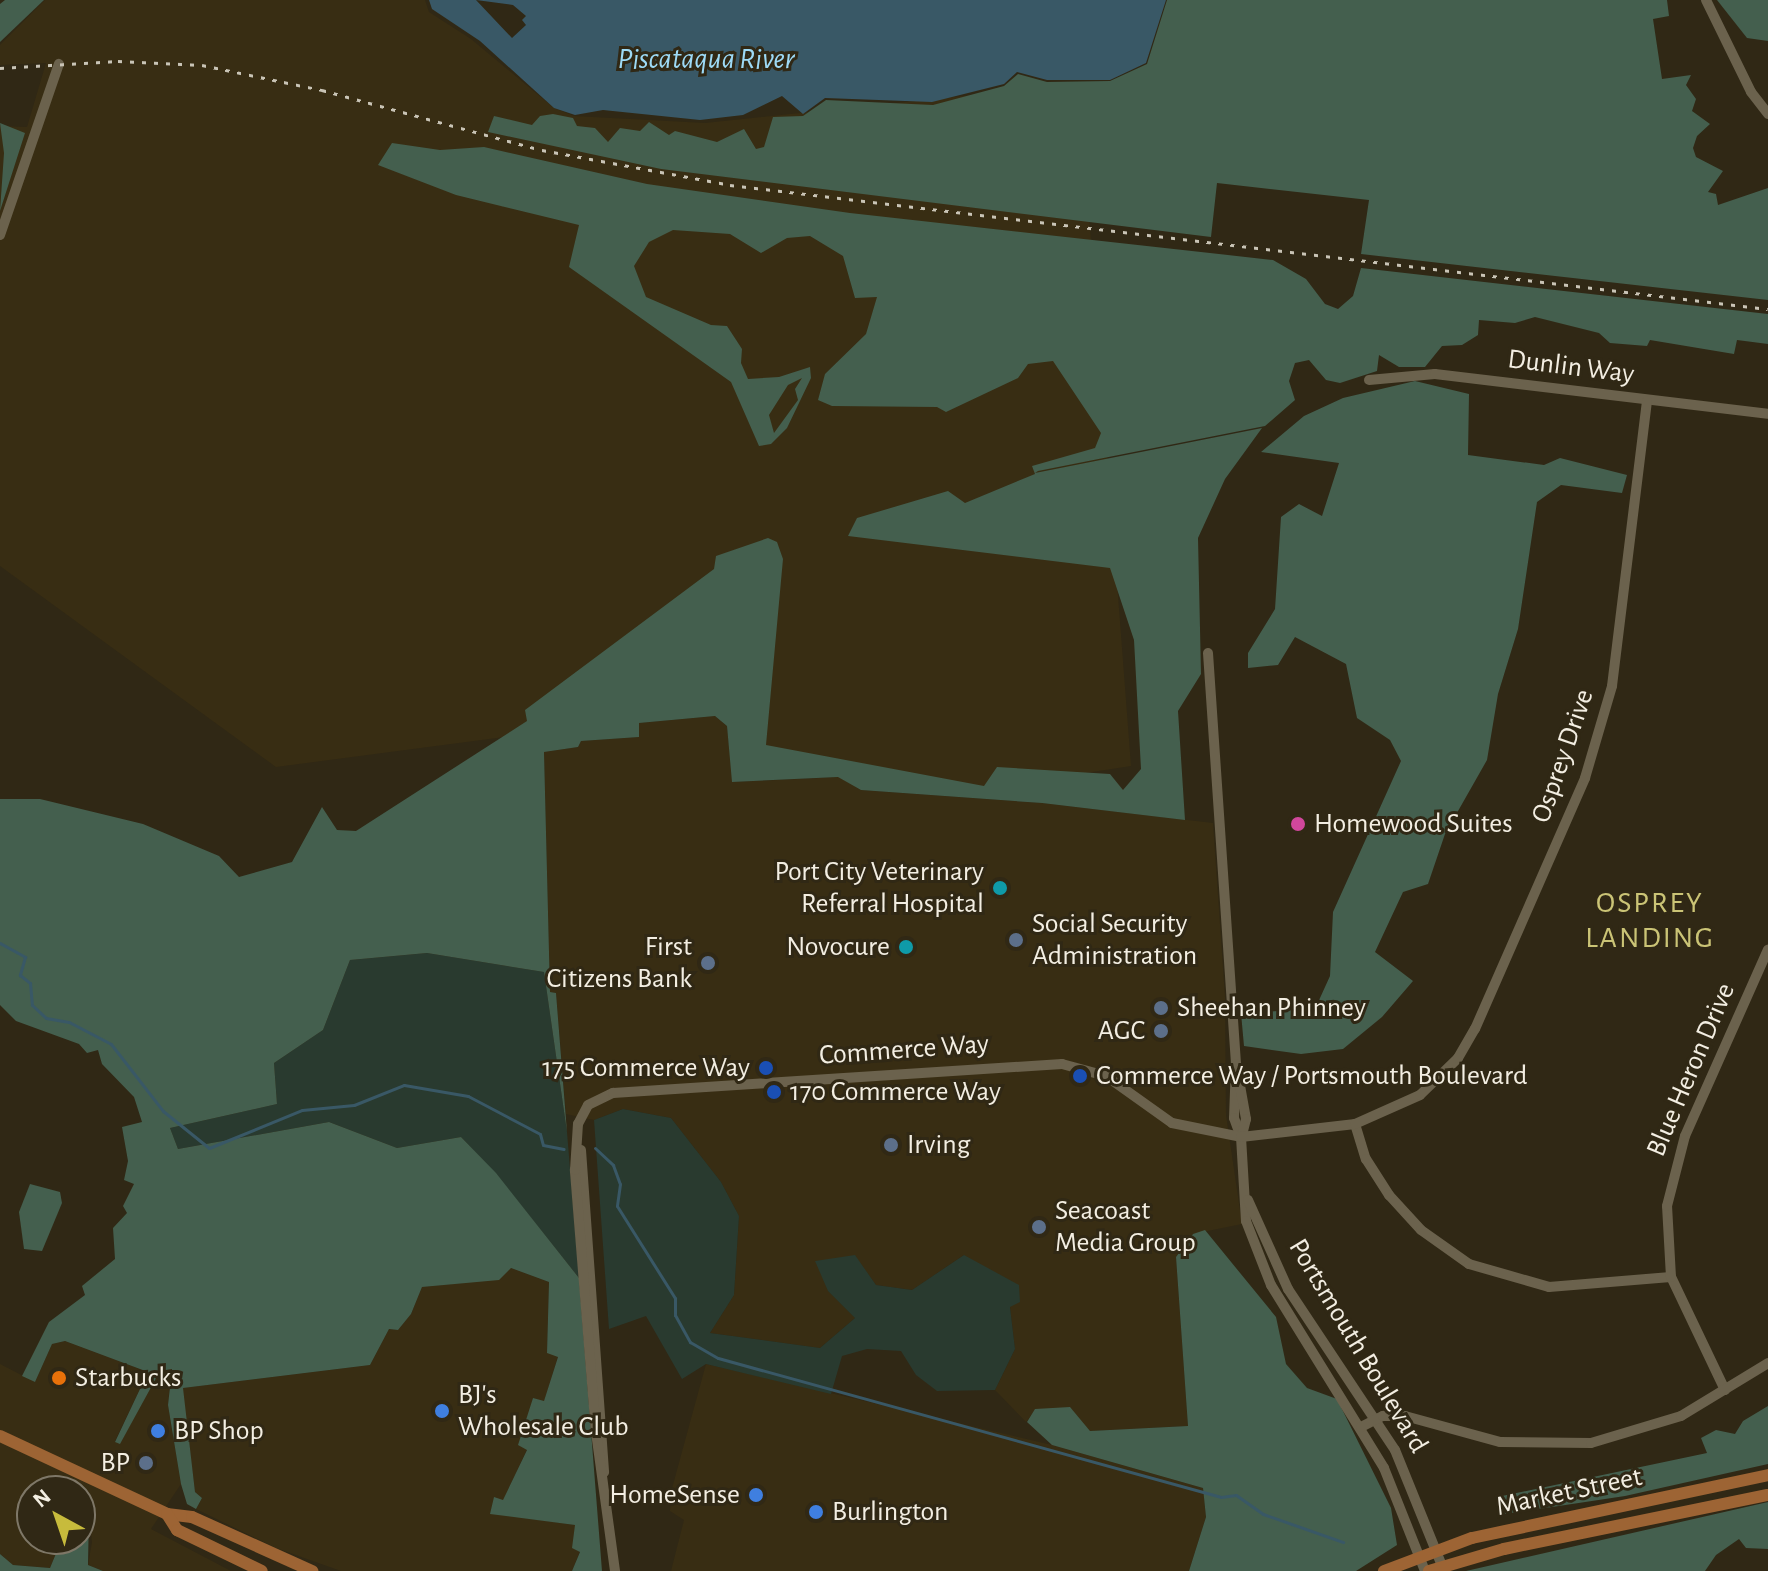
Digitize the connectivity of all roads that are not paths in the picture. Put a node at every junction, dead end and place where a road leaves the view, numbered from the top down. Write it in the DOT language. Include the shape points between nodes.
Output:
graph roads {
  1 [pos="1707,3"];
  2 [pos="59,64"];
  3 [pos="1768,114"];
  4 [pos="0,235"];
  5 [pos="1369,380"];
  6 [pos="1647,401"];
  7 [pos="1768,414"];
  8 [pos="1208,653"];
  9 [pos="1768,950"];
  10 [pos="1355,1124"];
  11 [pos="1241,1137"];
  12 [pos="1247,1198"];
  13 [pos="1671,1277"];
  14 [pos="1768,1363"];
  15 [pos="1725,1390"];
  16 [pos="1377,1418"];
  17 [pos="1361,1427"];
  18 [pos="0,1436"];
  19 [pos="1768,1475"];
  20 [pos="1768,1495"];
  21 [pos="167,1514"];
  22 [pos="1436,1548"];
  23 [pos="1419,1555"];
  24 [pos="1442,1566"];
  25 [pos="262,1571"];
  26 [pos="312,1571"];
  27 [pos="615,1571"];
  28 [pos="1384,1571"];
  29 [pos="1427,1571"];
  1 -- 3 [label="street" via="1757,103"];
  2 -- 4 [label="street"];
  5 -- 6 [label="street, Dunlin Way" via="1435,374"];
  6 -- 7 [label="street, Dunlin Way"];
  6 -- 10 [label="street, Osprey Drive" via="1612,686 1577,801 1465,1047 1420,1095"];
  8 -- 11 [label="street, Portsmouth Boulevard" via="1236,1064 1244,1089"];
  9 -- 13 [label="street, Blue Heron Drive" via="1675,1163 1665,1223"];
  10 -- 11 [label="street, Osprey Drive"];
  10 -- 13 [label="street" via="1366,1159 1389,1195 1421,1230 1469,1264 1549,1287"];
  11 -- 12 [label="street, Portsmouth Boulevard"];
  11 -- 27 [label="street, Commerce Way" via="1172,1123 1106,1076 1062,1064 613,1093 588,1105 575,1170 596,1433"];
  12 -- 16 [label="street, Portsmouth Boulevard" via="1288,1289"];
  12 -- 17 [label="street, Portsmouth Boulevard" via="1246,1221 1271,1285"];
  13 -- 15 [label="street, Blue Heron Drive"];
  14 -- 15 [label="street"];
  15 -- 16 [label="street" via="1660,1425 1567,1445 1482,1439 1405,1416"];
  16 -- 17 [label="street"];
  16 -- 22 [label="street, Portsmouth Boulevard" via="1403,1465"];
  17 -- 23 [label="street, Portsmouth Boulevard" via="1395,1489"];
  18 -- 21 [label="main road"];
  19 -- 22 [label="main road, Market Street"];
  20 -- 24 [label="main road, Market Street"];
  21 -- 25 [label="main road" via="177,1530"];
  21 -- 26 [label="main road" via="192,1517"];
  22 -- 23 [label="main road, Market Street"];
  22 -- 24 [label="street, Portsmouth Boulevard"];
  23 -- 28 [label="main road, Market Street"];
  23 -- 29 [label="street, Portsmouth Boulevard"];
  24 -- 29 [label="main road, Market Street"];
}
